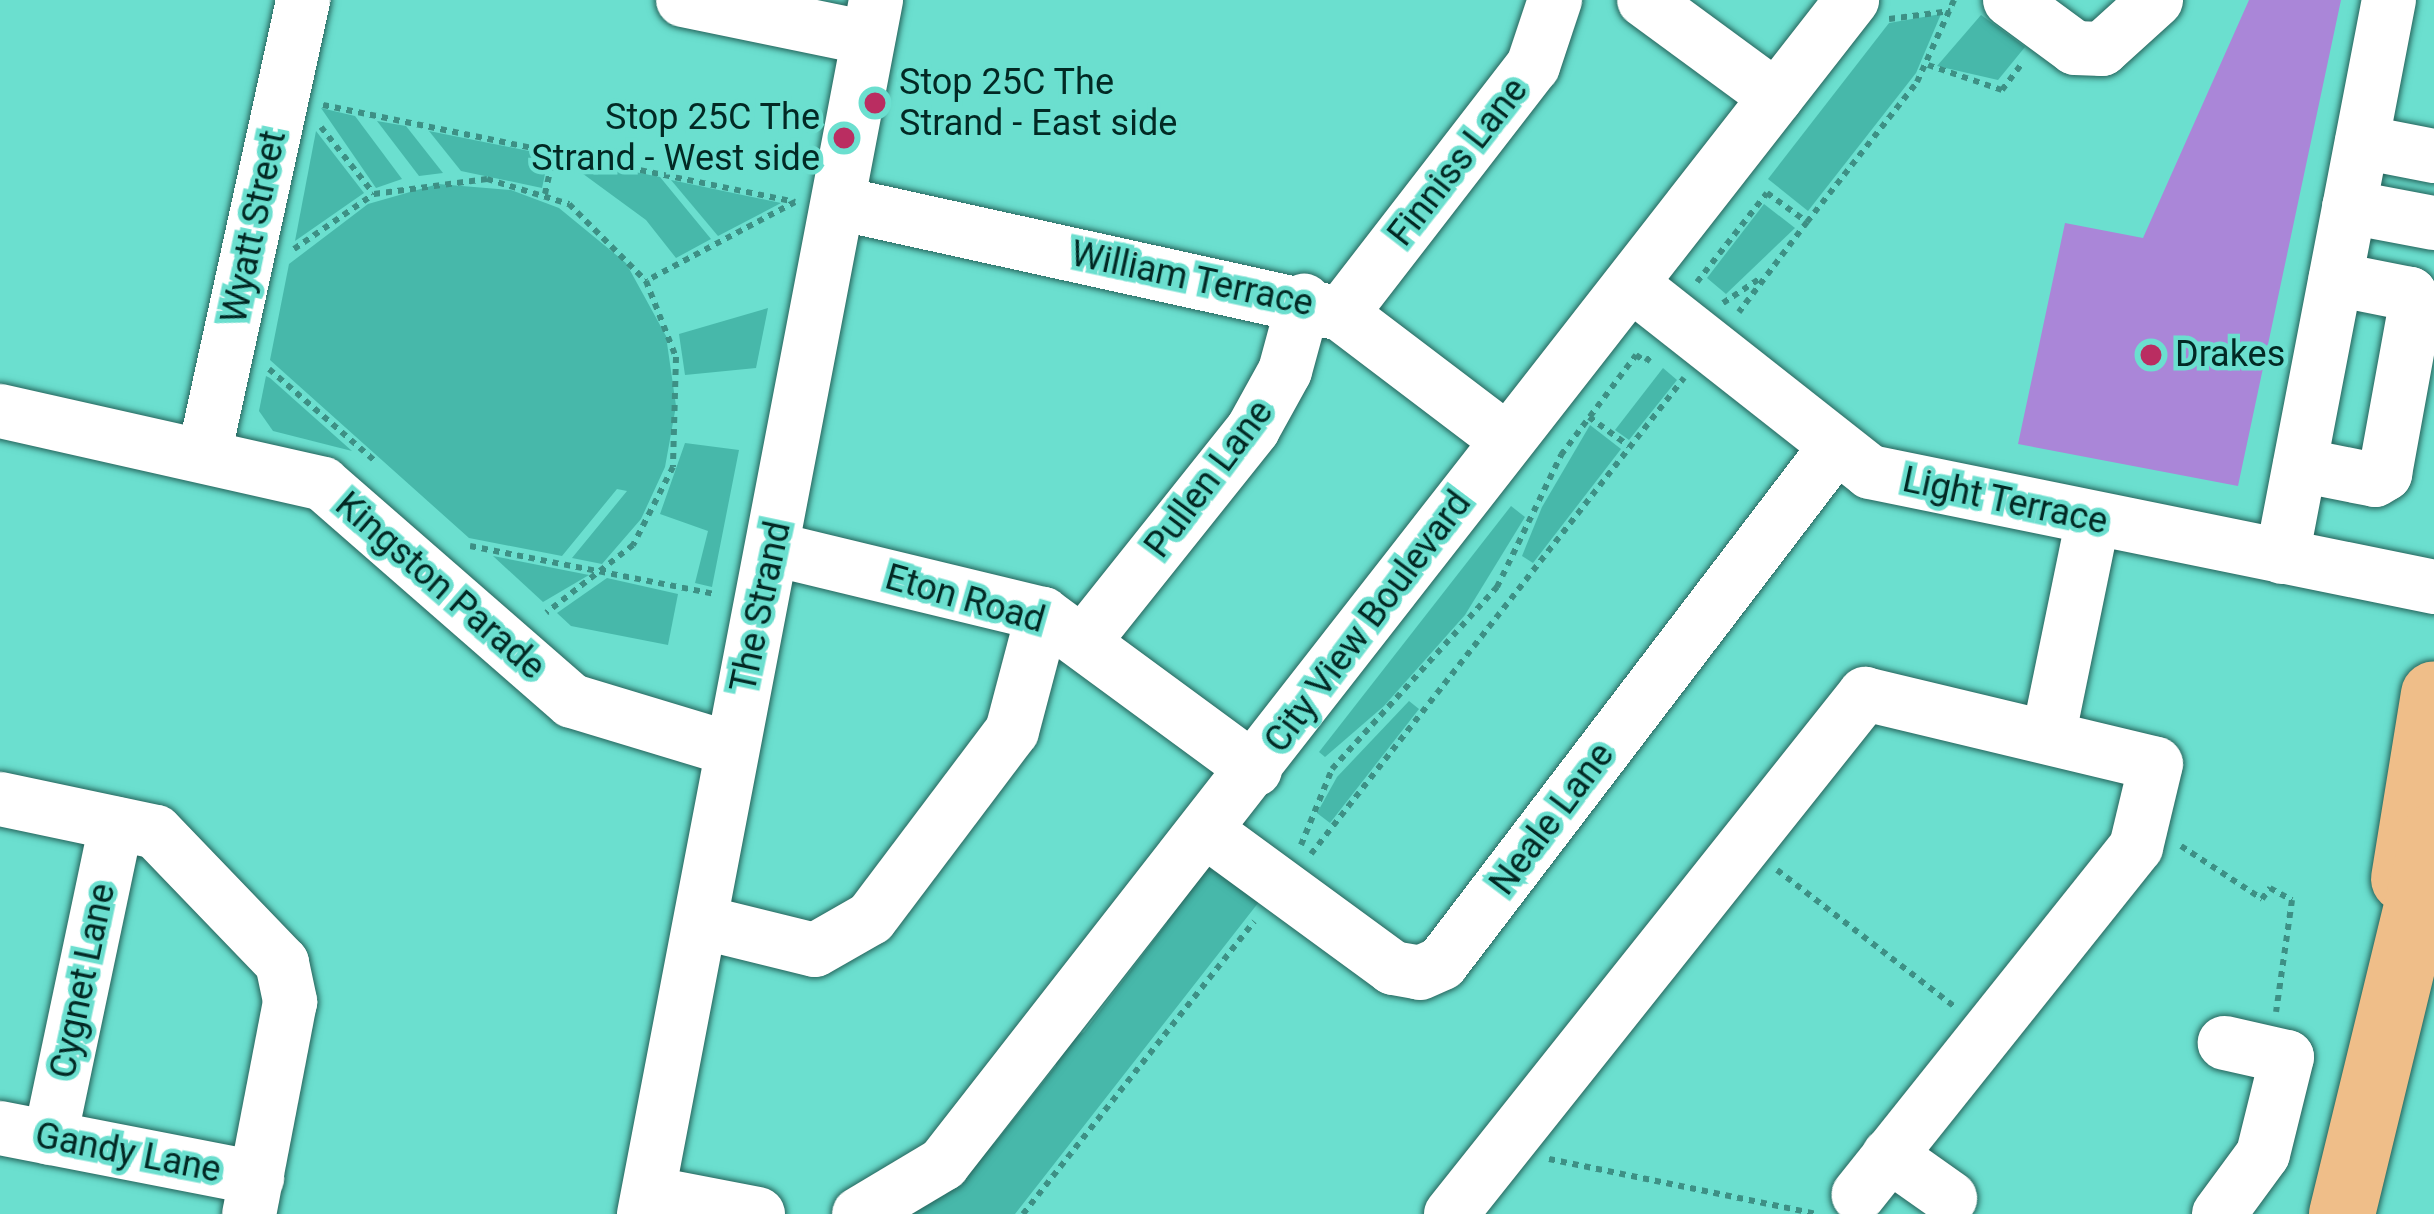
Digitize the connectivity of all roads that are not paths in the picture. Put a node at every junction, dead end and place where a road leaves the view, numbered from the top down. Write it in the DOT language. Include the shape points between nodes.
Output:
graph roads {
  1 [pos="303,0"];
  2 [pos="683,0"];
  3 [pos="1555,0"];
  4 [pos="1644,0"];
  5 [pos="2156,0"];
  6 [pos="2389,0"];
  7 [pos="1862,10"];
  8 [pos="872,19"];
  9 [pos="2023,23"];
  10 [pos="1776,97"];
  11 [pos="2362,142"];
  12 [pos="2434,156"];
  13 [pos="838,203"];
  14 [pos="2349,207"];
  15 [pos="2434,223"];
  16 [pos="2336,279"];
  17 [pos="1635,287"];
  18 [pos="1322,308"];
  19 [pos="0,411"];
  20 [pos="1507,440"];
  21 [pos="1834,449"];
  22 [pos="204,454"];
  23 [pos="2300,465"];
  24 [pos="2093,519"];
  25 [pos="774,549"];
  26 [pos="2282,557"];
  27 [pos="2434,587"];
  28 [pos="1063,627"];
  29 [pos="2434,694"];
  30 [pos="2049,733"];
  31 [pos="731,748"];
  32 [pos="1255,770"];
  33 [pos="0,799"];
  34 [pos="116,824"];
  35 [pos="1206,832"];
  36 [pos="2434,836"];
  37 [pos="700,922"];
  38 [pos="2225,1043"];
  39 [pos="2374,1073"];
  40 [pos="25,1133"];
  41 [pos="1855,1188"];
  42 [pos="253,1196"];
  43 [pos="1951,1198"];
  44 [pos="646,1204"];
  45 [pos="758,1214"];
  46 [pos="859,1214"];
  47 [pos="1451,1214"];
  48 [pos="2219,1214"];
  49 [pos="2342,1214"];
  1 -- 22 [label="street, Wyatt Street"];
  2 -- 8 [label="street"];
  3 -- 18 [label="street, Finniss Lane" via="1533,66"];
  4 -- 10 [label="street"];
  5 -- 9 [label="street" via="2102,50 2075,48"];
  6 -- 11 [label="street"];
  7 -- 10 [label="street, City View Boulevard"];
  8 -- 13 [label="street, The Strand"];
  10 -- 17 [label="street, City View Boulevard"];
  11 -- 12 [label="street"];
  11 -- 14 [label="street"];
  13 -- 18 [label="street, William Terrace"];
  13 -- 25 [label="street, The Strand"];
  14 -- 15 [label="street"];
  14 -- 16 [label="street"];
  16 -- 23 [label="street"];
  16 -- 23 [label="street" via="2416,304 2385,474 2375,480"];
  17 -- 20 [label="street, City View Boulevard"];
  17 -- 21 [label="street, Light Terrace" via="1699,327"];
  18 -- 20 [label="street, William Terrace"];
  18 -- 28 [label="street, Pullen Lane" via="1253,429"];
  19 -- 22 [label="street, Kingston Parade"];
  20 -- 32 [label="street, City View Boulevard"];
  21 -- 24 [label="street, Light Terrace" via="1886,476"];
  21 -- 35 [label="street, Neale Lane" via="1442,963 1420,973 1393,968"];
  22 -- 31 [label="street, Kingston Parade" via="323,484 572,701"];
  23 -- 26 [label="street"];
  24 -- 26 [label="street, Light Terrace"];
  24 -- 30 [label="street"];
  25 -- 28 [label="street, Eton Road"];
  25 -- 31 [label="street, The Strand"];
  26 -- 27 [label="street, Light Terrace"];
  28 -- 32 [label="street, Eton Road"];
  28 -- 37 [label="street" via="1012,731 872,918 815,950"];
  29 -- 39 [label="main road"];
  30 -- 41 [label="street" via="2156,764 2136,847"];
  30 -- 47 [label="street" via="1865,694"];
  31 -- 37 [label="street, The Strand"];
  32 -- 35 [label="street, City View Boulevard"];
  33 -- 34 [label="street"];
  34 -- 40 [label="street, Cygnet Lane"];
  34 -- 42 [label="street" via="156,832 282,963 290,1002"];
  35 -- 46 [label="street, City View Boulevard" via="944,1164"];
  36 -- 39 [label="main road"];
  37 -- 44 [label="street, The Strand"];
  38 -- 48 [label="street" via="2287,1057 2263,1154"];
  39 -- 49 [label="main road"];
  40 -- 42 [label="street, Gandy Lane"];
  41 -- 43 [label="street"];
  44 -- 45 [label="street"];
}
